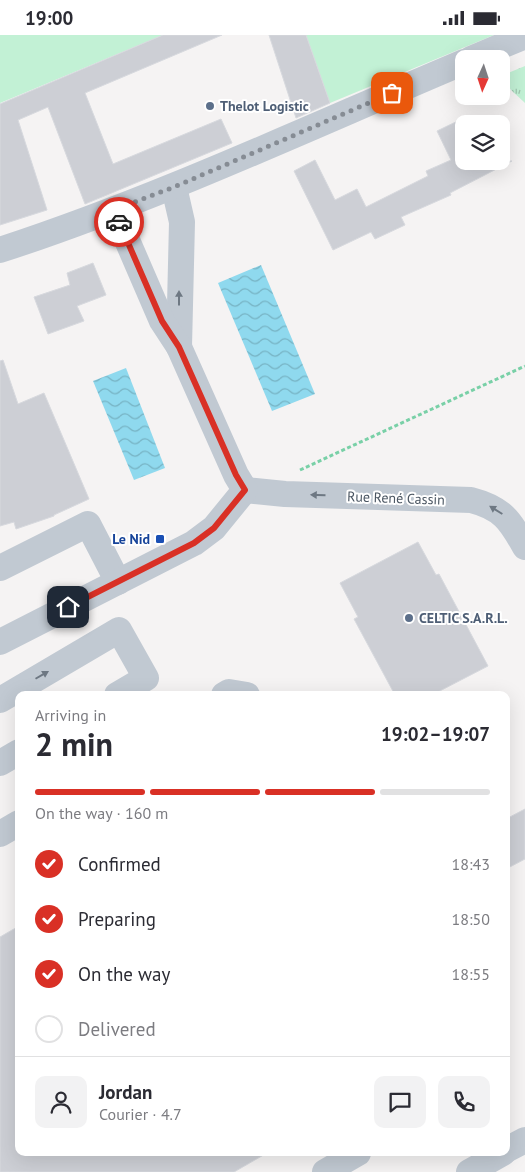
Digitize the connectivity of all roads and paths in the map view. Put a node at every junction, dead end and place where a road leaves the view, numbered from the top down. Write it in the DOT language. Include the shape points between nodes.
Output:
graph roads {
  1 [pos="525,36"];
  2 [pos="492,50"];
  3 [pos="455,66"];
  4 [pos="174,187"];
  5 [pos="114,210"];
  6 [pos="0,250"];
  7 [pos="179,347"];
  8 [pos="525,366"];
  9 [pos="294,473"];
  10 [pos="245,490"];
  11 [pos="525,547"];
  12 [pos="0,568"];
  13 [pos="118,581"];
  14 [pos="0,642"];
  15 [pos="15,691"];
  16 [pos="15,691"];
  17 [pos="124,691"];
  18 [pos="0,700"];
  19 [pos="15,754"];
  20 [pos="0,763"];
  21 [pos="15,825"];
  22 [pos="0,834"];
  23 [pos="525,1140"];
  24 [pos="510,1149"];
  25 [pos="353,1156"];
  26 [pos="498,1156"];
  27 [pos="325,1172"];
  28 [pos="469,1172"];
  1 -- 2 [label="street"];
  3 -- 4 [label="street"];
  4 -- 5 [label="street"];
  7 -- 4 [label="street, one-way" via="182,222"];
  5 -- 6 [label="street"];
  5 -- 7 [label="street" via="162,321"];
  7 -- 10 [label="street"];
  8 -- 9 [label="path"];
  11 -- 10 [label="street, Rue René Cassin, one-way" via="509,519 499,510 471,500"];
  10 -- 13 [label="street" via="214,528 194,543"];
  12 -- 13 [label="street" via="88,524"];
  13 -- 14 [label="street"];
  18 -- 15 [label="street, one-way"];
  16 -- 17 [label="street, one-way" via="118,630 146,678"];
  19 -- 20 [label="street"];
  21 -- 22 [label="street"];
  23 -- 24 [label="street"];
  25 -- 27 [label="street"];
  26 -- 28 [label="street"];
}
